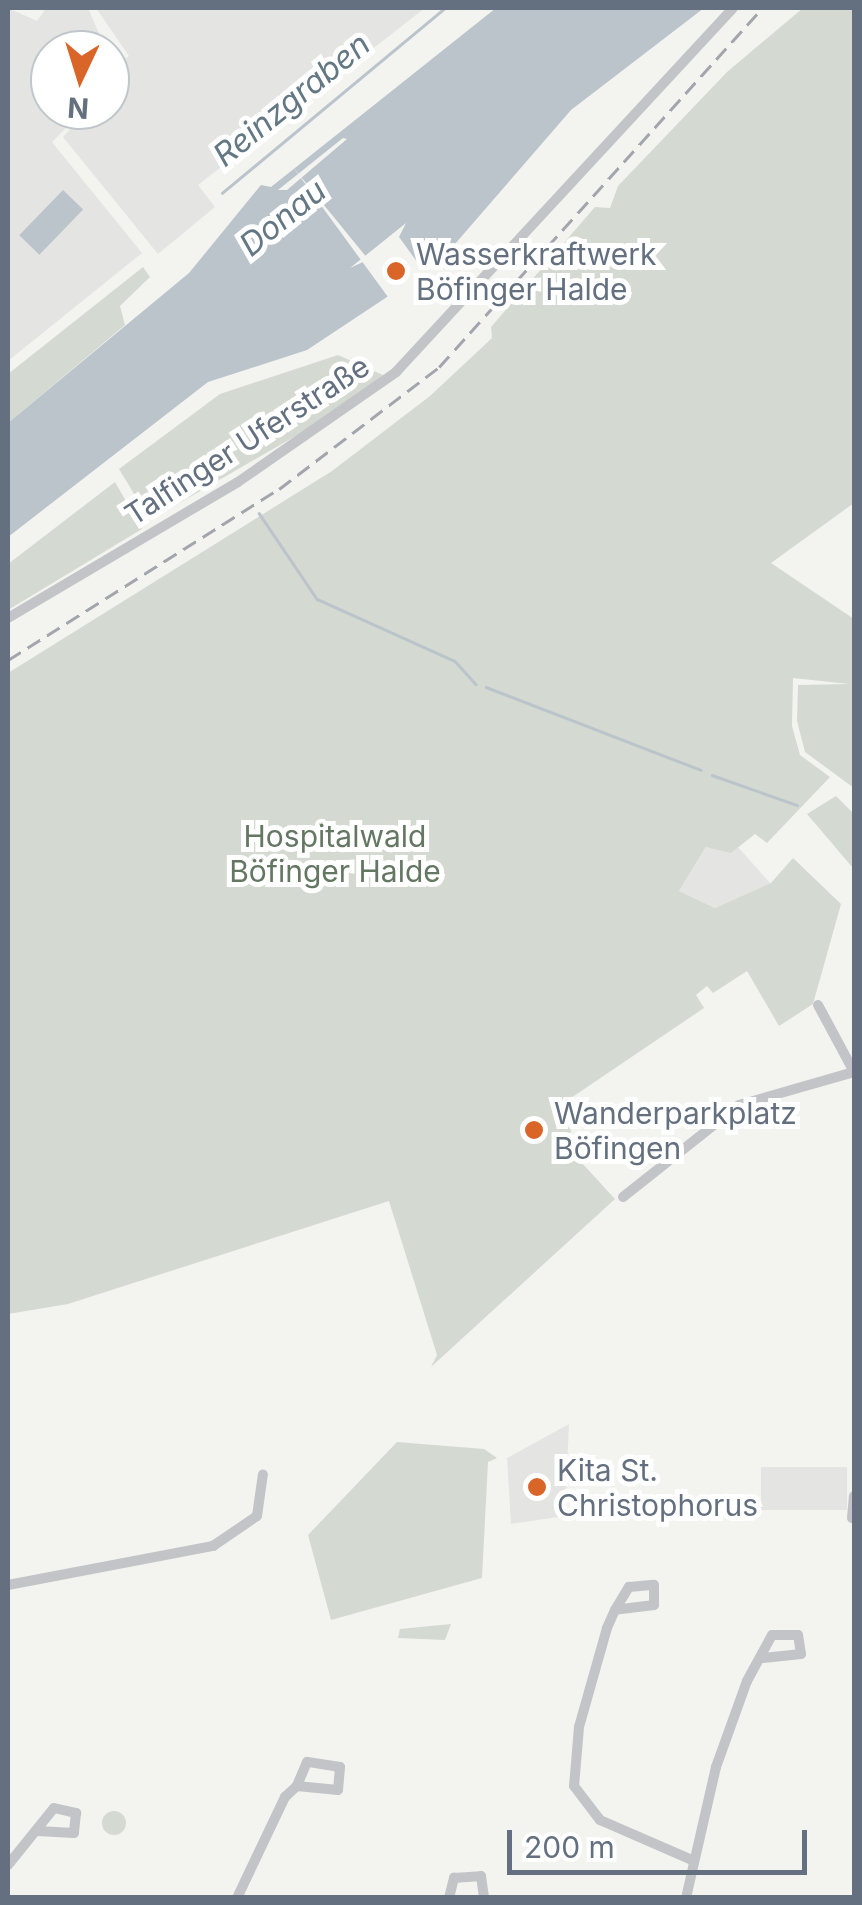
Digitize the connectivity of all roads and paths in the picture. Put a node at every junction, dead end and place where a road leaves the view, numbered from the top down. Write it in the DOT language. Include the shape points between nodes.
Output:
graph roads {
  1 [pos="733,8"];
  2 [pos="8,618"];
  3 [pos="818,1006"];
  4 [pos="624,1197"];
  5 [pos="263,1474"];
  6 [pos="854,1496"];
  7 [pos="852,1518"];
  8 [pos="8,1585"];
  9 [pos="616,1610"];
  10 [pos="763,1658"];
  11 [pos="297,1786"];
  12 [pos="37,1831"];
  13 [pos="692,1860"];
  14 [pos="8,1865"];
  15 [pos="236,1898"];
  16 [pos="449,1898"];
  17 [pos="484,1898"];
  18 [pos="686,1898"];
  1 -- 2 [label="street, Talfinger Uferstraße" via="396,372 238,482"];
  3 -- 4 [label="street" via="854,1072 739,1105"];
  5 -- 8 [label="street" via="257,1516 213,1546"];
  6 -- 7 [label="street"];
  9 -- 13 [label="street" via="590,1678 574,1786 600,1820"];
  10 -- 13 [label="street" via="731,1720"];
  11 -- 15 [label="street"];
  12 -- 14 [label="street"];
  13 -- 18 [label="street"];
  16 -- 17 [label="street" via="454,1878 481,1876"];
}
